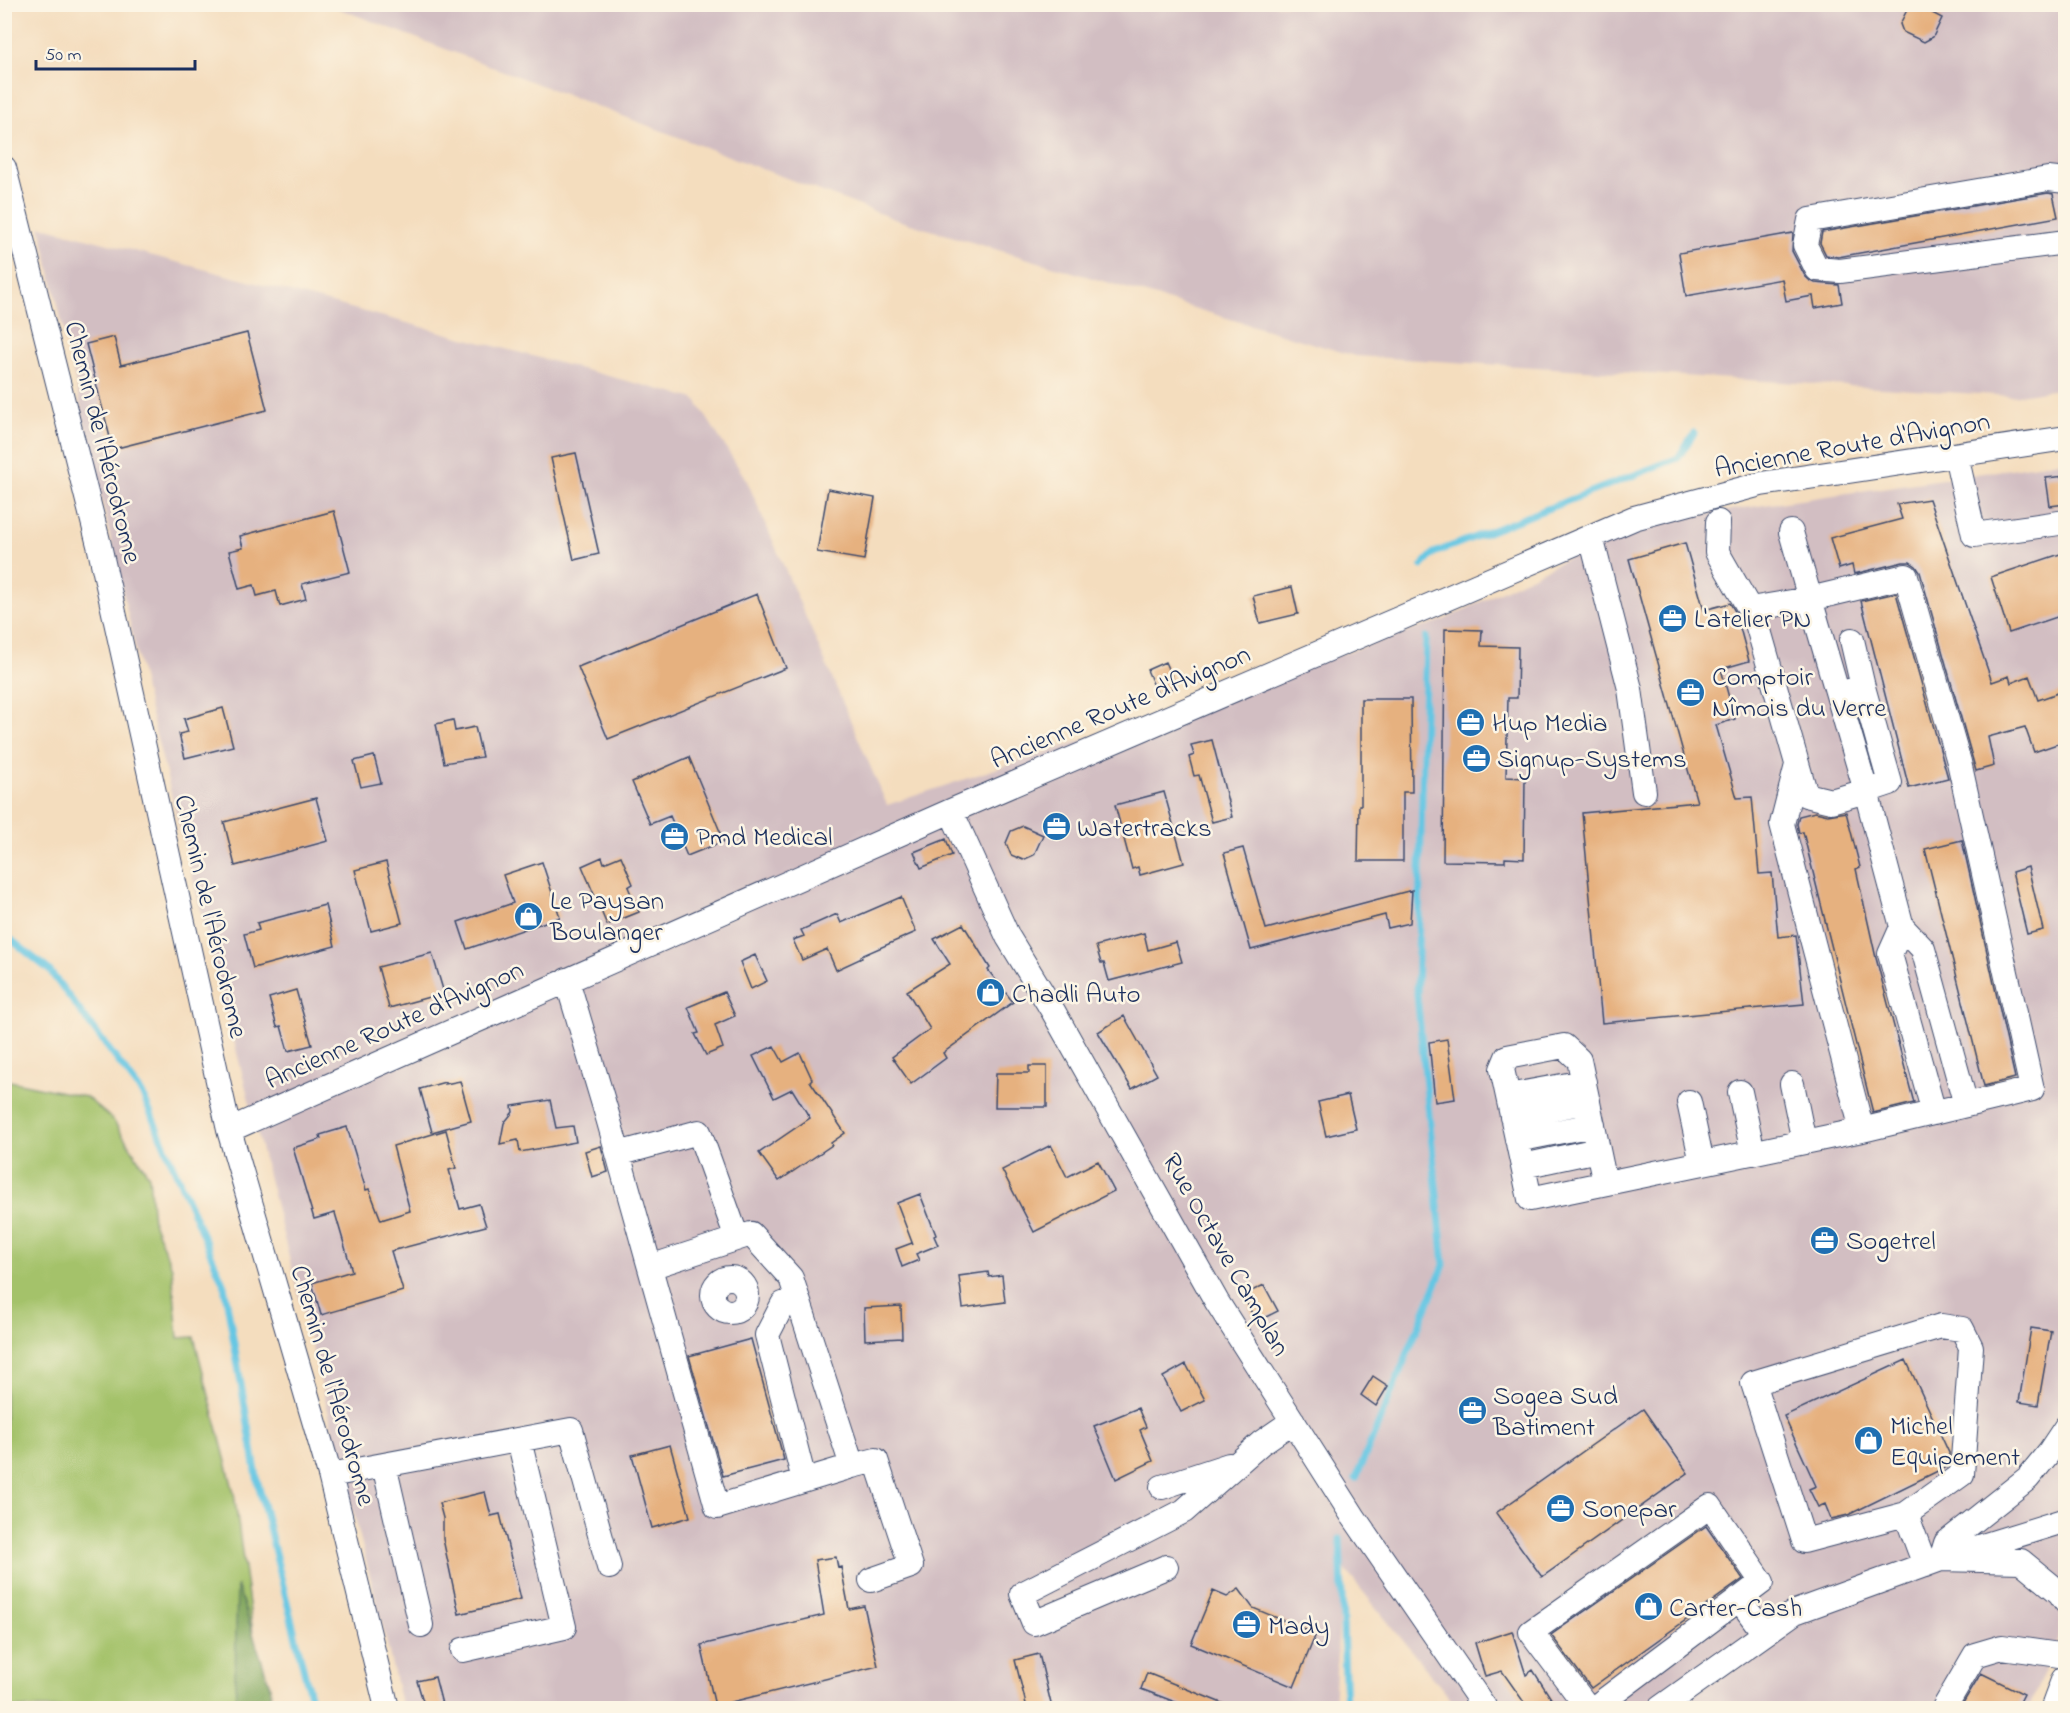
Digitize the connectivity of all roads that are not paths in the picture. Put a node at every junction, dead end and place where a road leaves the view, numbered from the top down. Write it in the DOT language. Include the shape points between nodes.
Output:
graph roads {
  1 [pos="4,168"];
  2 [pos="2066,181"];
  3 [pos="2066,242"];
  4 [pos="2066,438"];
  5 [pos="1956,455"];
  6 [pos="1712,498"];
  7 [pos="2066,522"];
  8 [pos="1791,532"];
  9 [pos="1591,537"];
  10 [pos="1744,599"];
  11 [pos="1810,599"];
  12 [pos="1852,640"];
  13 [pos="1863,687"];
  14 [pos="1838,693"];
  15 [pos="1797,765"];
  16 [pos="1866,791"];
  17 [pos="1644,792"];
  18 [pos="951,811"];
  19 [pos="1902,927"];
  20 [pos="567,980"];
  21 [pos="1792,1084"];
  22 [pos="1586,1091"];
  23 [pos="1740,1092"];
  24 [pos="1689,1102"];
  25 [pos="1966,1105"];
  26 [pos="1934,1113"];
  27 [pos="1512,1118"];
  28 [pos="1593,1125"];
  29 [pos="229,1130"];
  30 [pos="1862,1130"];
  31 [pos="1804,1142"];
  32 [pos="1598,1150"];
  33 [pos="1753,1152"];
  34 [pos="618,1154"];
  35 [pos="1702,1163"];
  36 [pos="1523,1166"];
  37 [pos="1605,1183"];
  38 [pos="731,1240"];
  39 [pos="650,1267"];
  40 [pos="729,1277"];
  41 [pos="798,1299"];
  42 [pos="1293,1421"];
  43 [pos="2066,1427"];
  44 [pos="519,1440"];
  45 [pos="1240,1461"];
  46 [pos="384,1465"];
  47 [pos="852,1466"];
  48 [pos="330,1475"];
  49 [pos="804,1480"];
  50 [pos="1162,1487"];
  51 [pos="1906,1514"];
  52 [pos="2066,1520"];
  53 [pos="1933,1562"];
  54 [pos="609,1567"];
  55 [pos="1166,1567"];
  56 [pos="871,1580"];
  57 [pos="1740,1599"];
  58 [pos="2066,1602"];
  59 [pos="422,1625"];
  60 [pos="1764,1634"];
  61 [pos="463,1650"];
  62 [pos="2066,1656"];
  63 [pos="2066,1681"];
  64 [pos="387,1708"];
  65 [pos="1485,1708"];
  66 [pos="1588,1708"];
  67 [pos="1594,1708"];
  68 [pos="1660,1708"];
  69 [pos="1944,1708"];
  70 [pos="2056,1708"];
  1 -- 29 [label="street, Chemin de l'Aérodrome" via="99,545"];
  2 -- 3 [label="street" via="2048,179 1810,220 1805,245 1817,269 1840,271"];
  4 -- 5 [label="street, Ancienne Route d'Avignon"];
  5 -- 6 [label="street, Ancienne Route d'Avignon" via="1761,484"];
  5 -- 7 [label="street" via="1974,535"];
  6 -- 9 [label="street, Ancienne Route d'Avignon" via="1635,518"];
  6 -- 10 [label="street"];
  8 -- 11 [label="street"];
  9 -- 17 [label="street" via="1630,689"];
  9 -- 18 [label="street, Ancienne Route d'Avignon"];
  10 -- 11 [label="street"];
  10 -- 15 [label="street" via="1756,620"];
  11 -- 14 [label="street"];
  11 -- 25 [label="street" via="1906,576 1916,606 1959,762 2032,1089"];
  12 -- 13 [label="street"];
  13 -- 14 [label="street"];
  13 -- 16 [label="street" via="1890,783"];
  14 -- 16 [label="street"];
  15 -- 16 [label="street" via="1806,795 1831,801"];
  15 -- 30 [label="street" via="1782,824"];
  16 -- 19 [label="street"];
  18 -- 20 [label="street, Ancienne Route d'Avignon"];
  18 -- 42 [label="street, Rue Octave Camplan" via="1008,937 1217,1302"];
  19 -- 25 [label="street" via="1923,949"];
  19 -- 26 [label="street" via="1890,954"];
  20 -- 29 [label="street, Ancienne Route d'Avignon"];
  20 -- 34 [label="street"];
  21 -- 31 [label="street"];
  22 -- 27 [label="street"];
  22 -- 27 [label="street" via="1579,1060 1564,1046 1507,1057 1502,1069"];
  22 -- 28 [label="street"];
  23 -- 33 [label="street"];
  24 -- 35 [label="street"];
  25 -- 26 [label="street"];
  26 -- 30 [label="street"];
  27 -- 28 [label="street"];
  27 -- 36 [label="street"];
  28 -- 32 [label="street"];
  29 -- 48 [label="street, Chemin de l'Aérodrome"];
  30 -- 31 [label="street"];
  31 -- 33 [label="street"];
  32 -- 36 [label="street"];
  32 -- 37 [label="street"];
  33 -- 35 [label="street"];
  34 -- 38 [label="street" via="699,1132"];
  34 -- 39 [label="street"];
  35 -- 37 [label="street"];
  36 -- 37 [label="street" via="1530,1199"];
  38 -- 39 [label="street"];
  38 -- 40 [label="street"];
  38 -- 41 [label="street" via="751,1234 792,1278"];
  39 -- 49 [label="street" via="717,1507"];
  41 -- 47 [label="street"];
  41 -- 49 [label="street" via="783,1304 767,1335"];
  42 -- 45 [label="street"];
  42 -- 65 [label="street, Rue Octave Camplan"];
  43 -- 53 [label="street" via="2028,1478 1946,1543"];
  44 -- 46 [label="street"];
  44 -- 54 [label="street" via="571,1430"];
  44 -- 61 [label="street" via="564,1627"];
  45 -- 50 [label="street"];
  45 -- 55 [label="street" via="1184,1511 1022,1594 1034,1623"];
  46 -- 48 [label="street"];
  46 -- 59 [label="street"];
  47 -- 49 [label="street"];
  47 -- 56 [label="street" via="876,1460 911,1566"];
  48 -- 64 [label="street, Chemin de l'Aérodrome"];
  51 -- 51 [label="street" via="1803,1541 1753,1383 1941,1326 1962,1329 1971,1347 1962,1474"];
  51 -- 53 [label="street"];
  52 -- 53 [label="street"];
  53 -- 58 [label="street" via="2021,1561"];
  53 -- 60 [label="street" via="1795,1612"];
  57 -- 60 [label="street"];
  57 -- 66 [label="street" via="1762,1582 1710,1506 1531,1632"];
  57 -- 67 [label="street"];
  60 -- 68 [label="street"];
  62 -- 69 [label="street" via="2002,1647 1975,1655"];
  63 -- 70 [label="main road"];
}
